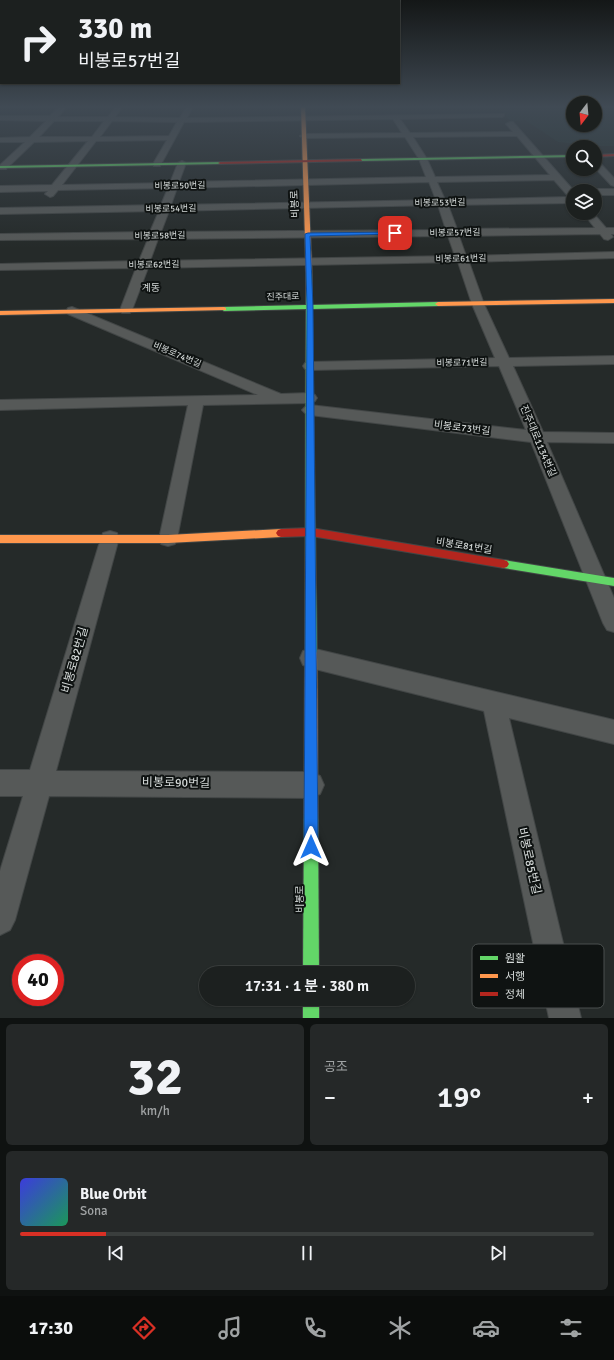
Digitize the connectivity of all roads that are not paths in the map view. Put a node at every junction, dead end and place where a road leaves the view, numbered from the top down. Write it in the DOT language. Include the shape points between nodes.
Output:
graph roads {
  1 [pos="17,154"];
  2 [pos="82,154"];
  3 [pos="163,154"];
  4 [pos="305,154"];
  5 [pos="420,154"];
  6 [pos="536,154"];
  7 [pos="614,155"];
  8 [pos="566,156"];
  9 [pos="602,156"];
  10 [pos="539,157"];
  11 [pos="423,159"];
  12 [pos="305,161"];
  13 [pos="182,163"];
  14 [pos="157,164"];
  15 [pos="73,166"];
  16 [pos="2,167"];
  17 [pos="602,170"];
  18 [pos="557,177"];
  19 [pos="432,180"];
  20 [pos="306,183"];
  21 [pos="614,183"];
  22 [pos="174,186"];
  23 [pos="55,188"];
  24 [pos="566,188"];
  25 [pos="0,189"];
  26 [pos="602,192"];
  27 [pos="614,192"];
  28 [pos="566,195"];
  29 [pos="442,203"];
  30 [pos="306,206"];
  31 [pos="165,209"];
  32 [pos="0,211"];
  33 [pos="35,211"];
  34 [pos="596,220"];
  35 [pos="609,231"];
  36 [pos="453,233"];
  37 [pos="308,234"];
  38 [pos="155,236"];
  39 [pos="0,237"];
  40 [pos="13,237"];
  41 [pos="614,243"];
  42 [pos="4,247"];
  43 [pos="614,255"];
  44 [pos="462,259"];
  45 [pos="308,262"];
  46 [pos="144,265"];
  47 [pos="0,267"];
  48 [pos="614,301"];
  49 [pos="478,304"];
  50 [pos="310,307"];
  51 [pos="126,310"];
  52 [pos="72,311"];
  53 [pos="0,313"];
  54 [pos="614,360"];
  55 [pos="505,362"];
  56 [pos="310,366"];
  57 [pos="282,399"];
  58 [pos="196,401"];
  59 [pos="310,404"];
  60 [pos="0,405"];
  61 [pos="537,437"];
  62 [pos="614,438"];
  63 [pos="310,532"];
  64 [pos="110,538"];
  65 [pos="168,538"];
  66 [pos="0,539"];
  67 [pos="604,581"];
  68 [pos="614,623"];
  69 [pos="311,658"];
  70 [pos="494,704"];
  71 [pos="614,732"];
  72 [pos="41,782"];
  73 [pos="0,783"];
  74 [pos="311,785"];
  75 [pos="0,920"];
  76 [pos="548,944"];
  77 [pos="311,966"];
  78 [pos="311,1006"];
  79 [pos="563,1008"];
  80 [pos="311,1018"];
  81 [pos="565,1018"];
  1 -- 16 [label="street"];
  2 -- 15 [label="street"];
  3 -- 14 [label="street"];
  4 -- 12 [label="street, 비봉로"];
  5 -- 11 [label="street, 진주대로1134번길"];
  6 -- 10 [label="street"];
  7 -- 9 [label="street"];
  8 -- 10 [label="street"];
  10 -- 11 [label="street"];
  10 -- 18 [label="street"];
  11 -- 12 [label="street"];
  11 -- 19 [label="street, 진주대로1134번길"];
  12 -- 13 [label="street"];
  12 -- 20 [label="street, 비봉로"];
  13 -- 14 [label="street"];
  13 -- 22 [label="street"];
  14 -- 15 [label="street"];
  15 -- 16 [label="street"];
  15 -- 23 [label="street"];
  17 -- 21 [label="street"];
  18 -- 19 [label="street, 비봉로50번길"];
  18 -- 24 [label="street"];
  19 -- 20 [label="street, 비봉로50번길"];
  19 -- 29 [label="street, 진주대로1134번길"];
  20 -- 22 [label="street, 비봉로50번길"];
  20 -- 30 [label="street, 비봉로"];
  22 -- 23 [label="street, 비봉로50번길"];
  22 -- 31 [label="street"];
  23 -- 25 [label="street, 비봉로50번길"];
  23 -- 33 [label="street"];
  26 -- 27 [label="street"];
  28 -- 29 [label="street, 비봉로53번길"];
  29 -- 30 [label="street, 비봉로53번길"];
  29 -- 36 [label="street, 진주대로1134번길"];
  30 -- 31 [label="street, 비봉로54번길"];
  30 -- 37 [label="street, 비봉로"];
  31 -- 33 [label="street, 비봉로54번길"];
  31 -- 38 [label="street"];
  32 -- 33 [label="street, 비봉로54번길"];
  33 -- 40 [label="street"];
  34 -- 35 [label="street"];
  35 -- 36 [label="street, 비봉로57번길"];
  35 -- 41 [label="street"];
  36 -- 37 [label="street, 비봉로57번길"];
  36 -- 44 [label="street, 진주대로1134번길"];
  37 -- 38 [label="street, 비봉로58번길"];
  37 -- 45 [label="street, 비봉로"];
  38 -- 40 [label="street, 비봉로58번길"];
  38 -- 46 [label="street"];
  39 -- 40 [label="street, 비봉로58번길"];
  40 -- 42 [label="street"];
  43 -- 44 [label="street, 비봉로61번길"];
  44 -- 45 [label="street, 비봉로61번길"];
  44 -- 49 [label="street, 진주대로1134번길"];
  45 -- 46 [label="street, 비봉로62번길"];
  45 -- 50 [label="street, 비봉로"];
  46 -- 47 [label="street, 비봉로62번길"];
  46 -- 51 [label="street"];
  48 -- 49 [label="street, 진주대로"];
  49 -- 50 [label="street, 진주대로"];
  49 -- 55 [label="street, 진주대로1134번길"];
  50 -- 51 [label="street, 진주대로"];
  50 -- 56 [label="street, 비봉로"];
  51 -- 52 [label="street, 진주대로"];
  52 -- 53 [label="street, 진주대로"];
  52 -- 57 [label="street, 비봉로74번길"];
  54 -- 55 [label="street, 비봉로71번길"];
  55 -- 56 [label="street, 비봉로71번길"];
  55 -- 61 [label="street, 진주대로1134번길"];
  56 -- 59 [label="street, 비봉로"];
  57 -- 58 [label="street, 비봉로74번길"];
  57 -- 59 [label="street, 비봉로74번길"];
  58 -- 60 [label="street, 비봉로74번길"];
  58 -- 65 [label="street"];
  59 -- 61 [label="street, 비봉로73번길"];
  59 -- 63 [label="street, 비봉로"];
  61 -- 62 [label="street, 비봉로73번길"];
  61 -- 67 [label="street, 진주대로1134번길"];
  63 -- 65 [label="street"];
  63 -- 67 [label="street, 비봉로81번길"];
  63 -- 69 [label="street, 비봉로"];
  64 -- 65 [label="street"];
  64 -- 66 [label="street"];
  64 -- 72 [label="street, 비봉로82번길"];
  67 -- 68 [label="street, 진주대로1134번길"];
  69 -- 70 [label="street"];
  69 -- 74 [label="street, 비봉로"];
  70 -- 71 [label="street"];
  70 -- 76 [label="street, 비봉로85번길"];
  72 -- 73 [label="street, 비봉로90번길"];
  72 -- 74 [label="street, 비봉로90번길"];
  72 -- 75 [label="street"];
  74 -- 77 [label="street, 비봉로"];
  78 -- 80 [label="street"];
  79 -- 81 [label="street, 비봉로85번길"];
}
